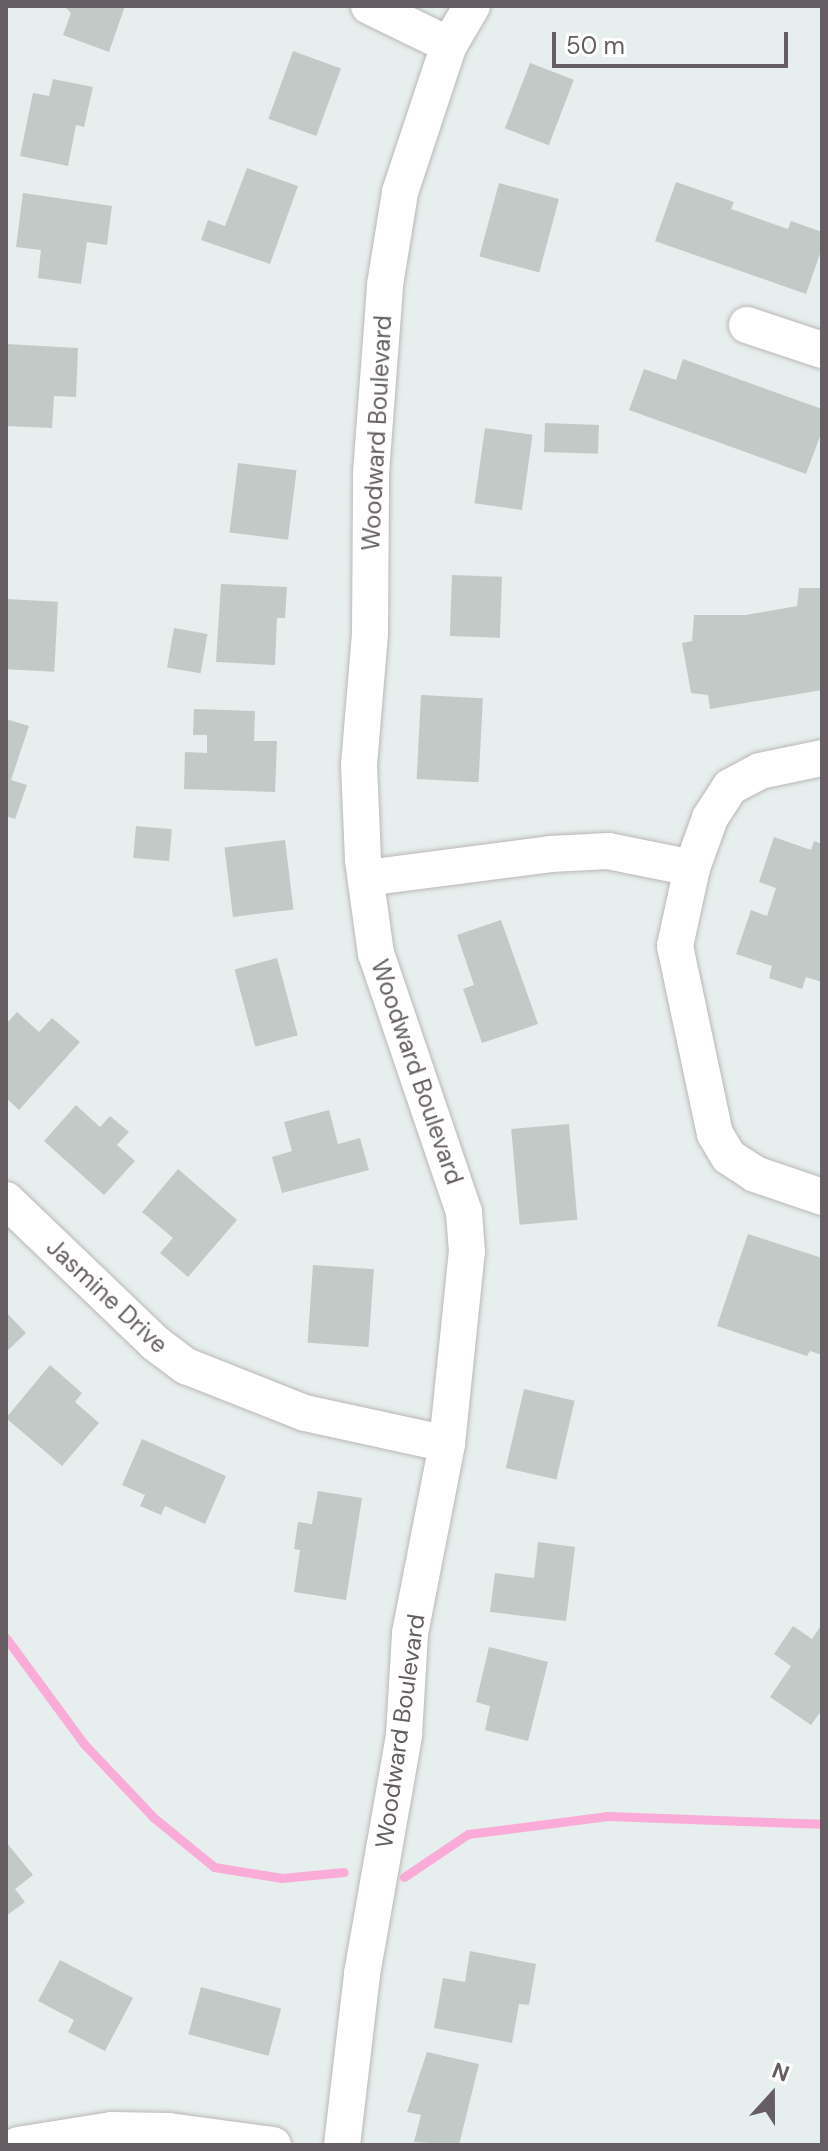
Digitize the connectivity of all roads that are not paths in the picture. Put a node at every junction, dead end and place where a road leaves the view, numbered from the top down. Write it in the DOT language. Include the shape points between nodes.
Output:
graph roads {
  1 [pos="369,6"];
  2 [pos="472,6"];
  3 [pos="449,45"];
  4 [pos="747,325"];
  5 [pos="822,350"];
  6 [pos="822,758"];
  7 [pos="692,868"];
  8 [pos="366,878"];
  9 [pos="822,1197"];
  10 [pos="6,1200"];
  11 [pos="447,1444"];
  12 [pos="18,2145"];
  13 [pos="273,2145"];
  14 [pos="342,2145"];
  1 -- 3 [label="street"];
  2 -- 3 [label="street, Woodward Boulevard"];
  3 -- 8 [label="street, Woodward Boulevard" via="400,192 385,285 359,765"];
  4 -- 5 [label="street"];
  6 -- 7 [label="street" via="760,771 730,787 710,818"];
  7 -- 8 [label="street" via="608,851"];
  7 -- 9 [label="street" via="675,946 715,1134 729,1157 755,1174"];
  8 -- 11 [label="street, Woodward Boulevard" via="376,954 464,1212 461,1343"];
  10 -- 11 [label="street, Jasmine Drive" via="155,1343 186,1366 305,1413"];
  11 -- 14 [label="street, Woodward Boulevard" via="410,1633 404,1735 362,1974"];
  12 -- 13 [label="street" via="112,2130 169,2131"];
}
